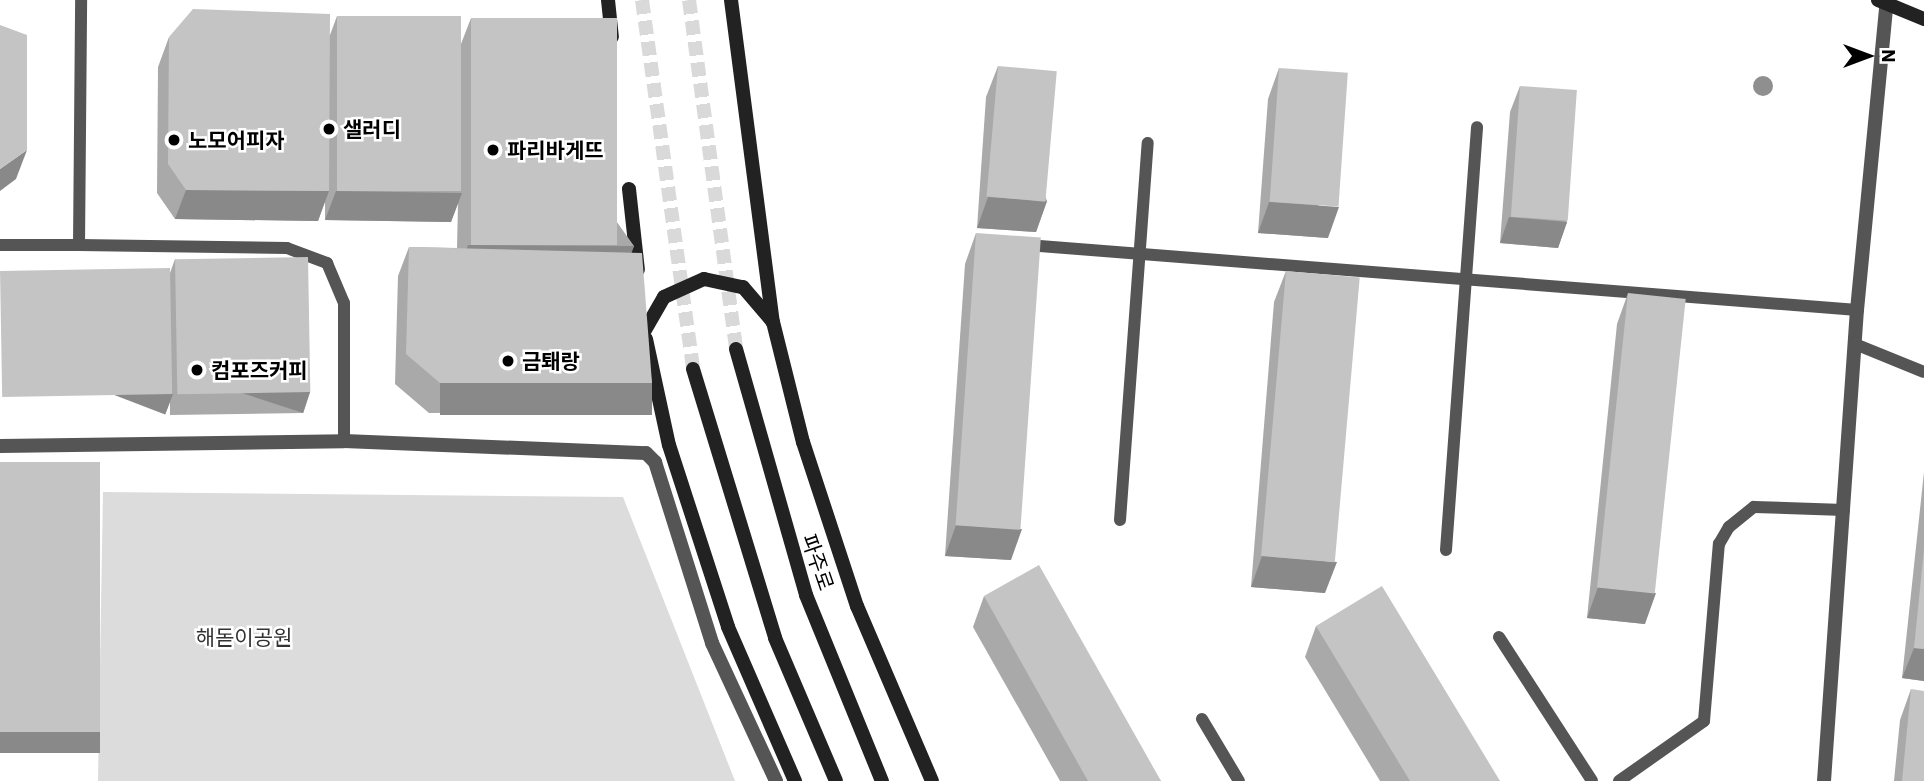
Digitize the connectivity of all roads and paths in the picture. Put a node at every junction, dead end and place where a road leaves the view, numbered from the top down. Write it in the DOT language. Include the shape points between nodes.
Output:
graph roads {
  1 [pos="81,0"];
  2 [pos="608,0"];
  3 [pos="731,0"];
  4 [pos="1884,1"];
  5 [pos="1924,19"];
  6 [pos="615,60"];
  7 [pos="1477,127"];
  8 [pos="1147,143"];
  9 [pos="627,168"];
  10 [pos="1013,244"];
  11 [pos="0,245"];
  12 [pos="79,245"];
  13 [pos="1142,253"];
  14 [pos="1468,276"];
  15 [pos="1857,310"];
  16 [pos="773,322"];
  17 [pos="645,330"];
  18 [pos="1855,344"];
  19 [pos="736,349"];
  20 [pos="694,369"];
  21 [pos="1924,372"];
  22 [pos="344,441"];
  23 [pos="0,446"];
  24 [pos="1844,510"];
  25 [pos="1120,520"];
  26 [pos="1446,550"];
  27 [pos="1499,637"];
  28 [pos="1202,719"];
  29 [pos="776,781"];
  30 [pos="795,781"];
  31 [pos="836,781"];
  32 [pos="881,781"];
  33 [pos="932,781"];
  34 [pos="1239,781"];
  35 [pos="1592,781"];
  36 [pos="1619,781"];
  37 [pos="1824,781"];
  1 -- 12 [label="lane"];
  2 -- 6 [label="main road"];
  3 -- 16 [label="main road"];
  4 -- 5 [label="main road"];
  4 -- 15 [label="street"];
  7 -- 14 [label="lane"];
  8 -- 13 [label="lane"];
  9 -- 17 [label="main road"];
  10 -- 13 [label="lane"];
  11 -- 12 [label="lane"];
  12 -- 22 [label="lane" via="287,248 327,263 344,303"];
  13 -- 14 [label="lane"];
  13 -- 25 [label="lane"];
  14 -- 15 [label="lane"];
  14 -- 26 [label="lane"];
  15 -- 18 [label="street"];
  16 -- 17 [label="main road" via="743,288 704,278 664,297"];
  16 -- 33 [label="main road" via="803,442 857,606"];
  17 -- 30 [label="main road" via="669,445 728,627"];
  18 -- 21 [label="lane"];
  18 -- 24 [label="street"];
  19 -- 32 [label="main road, 파주로" via="806,595"];
  20 -- 31 [label="main road" via="775,638"];
  22 -- 23 [label="street"];
  22 -- 29 [label="street" via="646,453 655,463 712,643"];
  24 -- 36 [label="lane" via="1754,507 1729,527 1719,544 1704,721"];
  24 -- 37 [label="street"];
  27 -- 35 [label="lane"];
  28 -- 34 [label="lane"];
}
